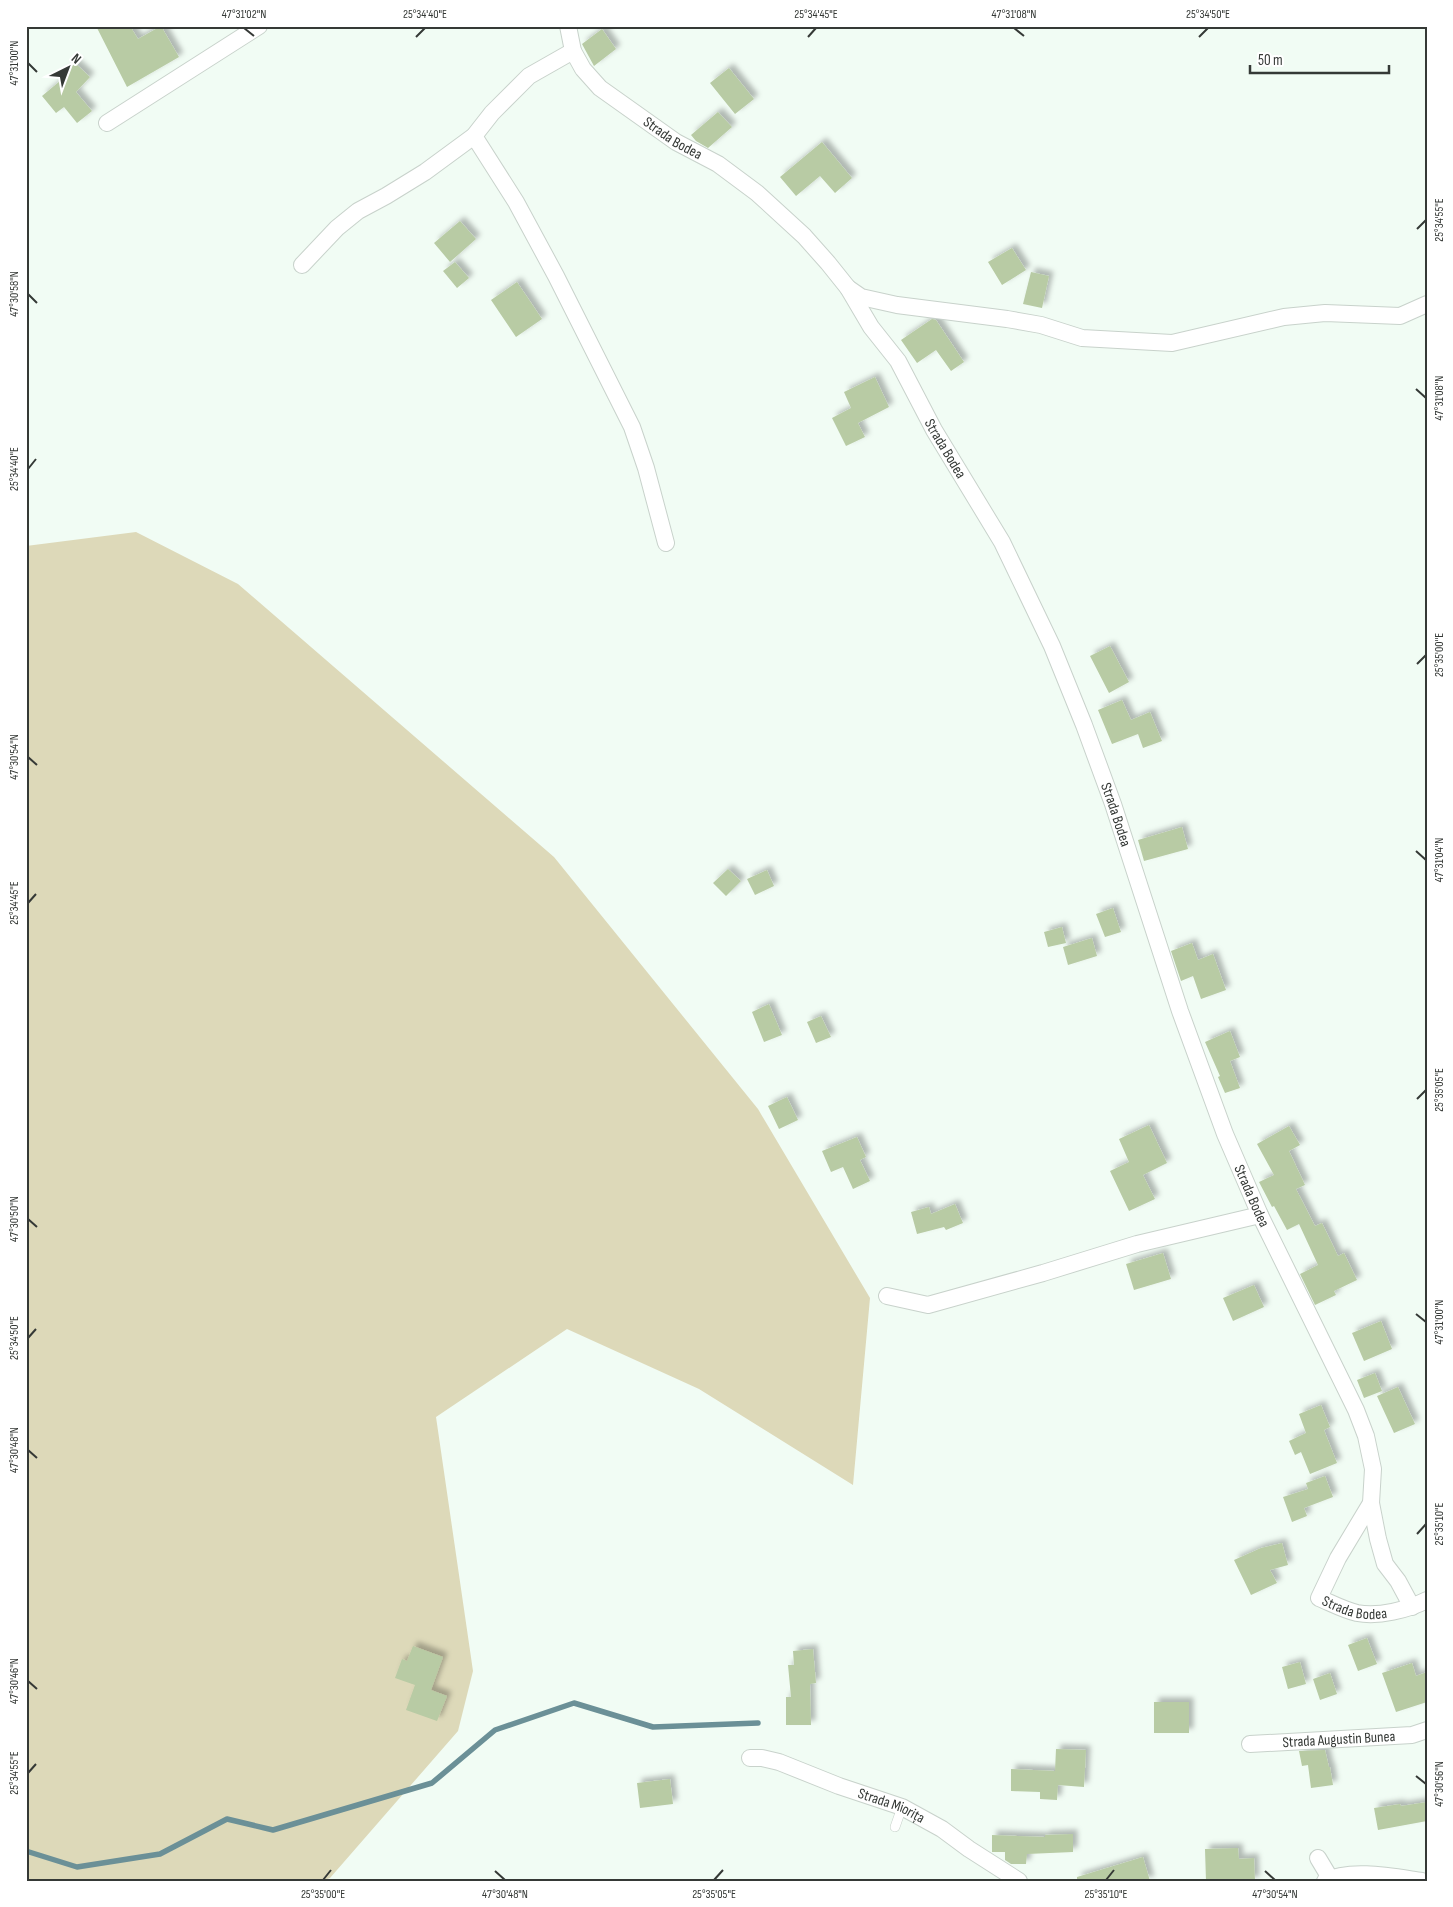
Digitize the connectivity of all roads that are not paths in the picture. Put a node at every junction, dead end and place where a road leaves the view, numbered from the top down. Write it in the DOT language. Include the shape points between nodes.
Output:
graph roads {
  1 [pos="258,26"];
  2 [pos="568,26"];
  3 [pos="573,51"];
  4 [pos="107,123"];
  5 [pos="474,136"];
  6 [pos="302,265"];
  7 [pos="848,288"];
  8 [pos="1427,304"];
  9 [pos="666,543"];
  10 [pos="1260,1216"];
  11 [pos="887,1296"];
  12 [pos="1371,1503"];
  13 [pos="1427,1600"];
  14 [pos="1412,1607"];
  15 [pos="1427,1730"];
  16 [pos="1250,1744"];
  17 [pos="750,1758"];
  18 [pos="902,1807"];
  19 [pos="895,1827"];
  20 [pos="1318,1858"];
  21 [pos="1327,1880"];
  22 [pos="1020,1881"];
  23 [pos="1422,1881"];
  1 -- 4 [label="street"];
  2 -- 3 [label="street, Strada Bodea"];
  3 -- 5 [label="street" via="529,76"];
  3 -- 7 [label="street, Strada Bodea" via="583,69 600,88 676,142 718,164 757,193 804,236"];
  5 -- 6 [label="street" via="424,172 358,211"];
  5 -- 9 [label="street" via="516,202 632,427"];
  7 -- 8 [label="street" via="862,297 888,303 1041,325 1082,338 1172,344 1284,317 1325,313 1400,316"];
  7 -- 10 [label="street, Strada Bodea" via="871,327 898,361 934,430 1002,542 1052,646 1113,804 1203,1076"];
  10 -- 11 [label="street" via="1137,1244 928,1304"];
  10 -- 12 [label="street, Strada Bodea" via="1356,1410 1366,1436 1372,1469"];
  12 -- 14 [label="street" via="1385,1564"];
  12 -- 14 [label="street, Strada Bodea" via="1338,1558 1319,1598 1357,1613 1381,1613"];
  13 -- 14 [label="street, Strada Bodea"];
  15 -- 16 [label="street, Strada Augustin Bunea" via="1412,1735"];
  17 -- 18 [label="street, Strada Miorița" via="779,1762"];
  18 -- 19 [label="lane"];
  18 -- 22 [label="street, Strada Miorița" via="942,1829"];
  20 -- 21 [label="street"];
  21 -- 23 [label="street" via="1367,1875"];
}
